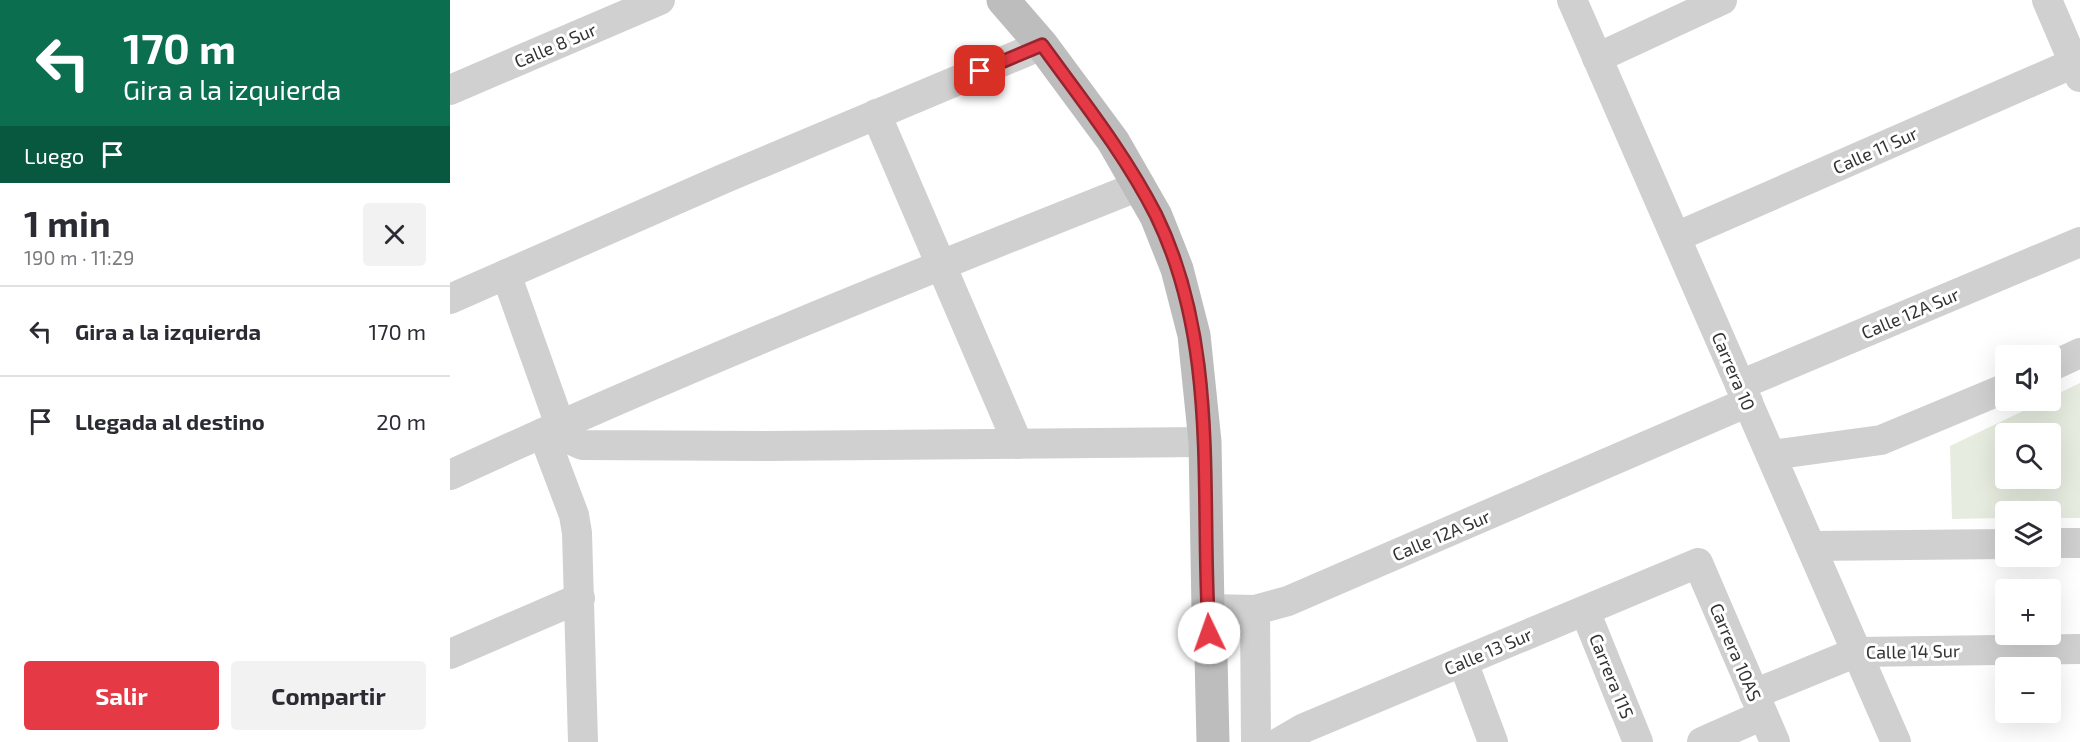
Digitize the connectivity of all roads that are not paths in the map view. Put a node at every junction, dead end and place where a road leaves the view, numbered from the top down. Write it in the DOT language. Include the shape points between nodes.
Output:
graph roads {
  1 [pos="660,0"];
  2 [pos="1003,0"];
  3 [pos="1572,0"];
  4 [pos="1722,0"];
  5 [pos="2061,15"];
  6 [pos="1042,45"];
  7 [pos="1597,58"];
  8 [pos="2077,70"];
  9 [pos="450,90"];
  10 [pos="876,114"];
  11 [pos="1139,186"];
  12 [pos="1676,237"];
  13 [pos="2080,242"];
  14 [pos="942,264"];
  15 [pos="506,274"];
  16 [pos="450,299"];
  17 [pos="2080,353"];
  18 [pos="2061,362"];
  19 [pos="1995,393"];
  20 [pos="1744,394"];
  21 [pos="551,429"];
  22 [pos="1205,442"];
  23 [pos="1018,444"];
  24 [pos="1771,455"];
  25 [pos="450,475"];
  26 [pos="2061,543"];
  27 [pos="2080,543"];
  28 [pos="1995,544"];
  29 [pos="1811,546"];
  30 [pos="1698,562"];
  31 [pos="580,598"];
  32 [pos="1208,609"];
  33 [pos="1254,610"];
  34 [pos="1585,610"];
  35 [pos="2080,648"];
  36 [pos="1857,652"];
  37 [pos="450,654"];
  38 [pos="1463,662"];
  39 [pos="1759,704"];
  40 [pos="584,742"];
  41 [pos="1213,742"];
  42 [pos="1256,742"];
  43 [pos="1280,742"];
  44 [pos="1493,742"];
  45 [pos="1638,742"];
  46 [pos="1702,742"];
  47 [pos="1775,742"];
  48 [pos="1896,742"];
  1 -- 9 [label="street, Calle 8 Sur"];
  2 -- 6 [label="main road"];
  3 -- 7 [label="street, Carrera 10"];
  4 -- 7 [label="street"];
  5 -- 8 [label="street"];
  6 -- 10 [label="street"];
  6 -- 11 [label="main road" via="1113,141"];
  7 -- 12 [label="street, Carrera 10"];
  8 -- 12 [label="street, Calle 11 Sur"];
  10 -- 14 [label="street"];
  10 -- 15 [label="street"];
  11 -- 14 [label="street"];
  11 -- 22 [label="main road" via="1177,269 1194,335"];
  12 -- 20 [label="street, Carrera 10"];
  13 -- 20 [label="street, Calle 12A Sur"];
  14 -- 21 [label="street"];
  14 -- 23 [label="street"];
  15 -- 16 [label="street"];
  15 -- 21 [label="street"];
  17 -- 18 [label="street"];
  19 -- 24 [label="street" via="1881,440"];
  20 -- 24 [label="street, Carrera 10"];
  20 -- 33 [label="street, Calle 12A Sur" via="1288,601"];
  21 -- 23 [label="street" via="575,443 590,445"];
  21 -- 25 [label="street"];
  21 -- 31 [label="street" via="574,515"];
  22 -- 23 [label="street"];
  22 -- 32 [label="main road"];
  24 -- 29 [label="street, Carrera 10"];
  26 -- 27 [label="street"];
  28 -- 29 [label="street"];
  29 -- 36 [label="street, Carrera 10"];
  30 -- 34 [label="street, Calle 13 Sur"];
  30 -- 39 [label="street, Carrera 10AS"];
  31 -- 37 [label="street"];
  31 -- 40 [label="street"];
  32 -- 33 [label="street, Calle 12A Sur"];
  32 -- 41 [label="main road"];
  33 -- 42 [label="street"];
  34 -- 38 [label="street, Calle 13 Sur"];
  34 -- 45 [label="street, Carrera 11S"];
  35 -- 36 [label="street, Calle 14 Sur"];
  36 -- 39 [label="street, Calle 14 Sur"];
  36 -- 48 [label="street, Carrera 10"];
  38 -- 43 [label="street, Calle 13 Sur" via="1304,728"];
  38 -- 44 [label="street"];
  39 -- 46 [label="street, Calle 14 Sur"];
  39 -- 47 [label="street, Carrera 10AS"];
}
